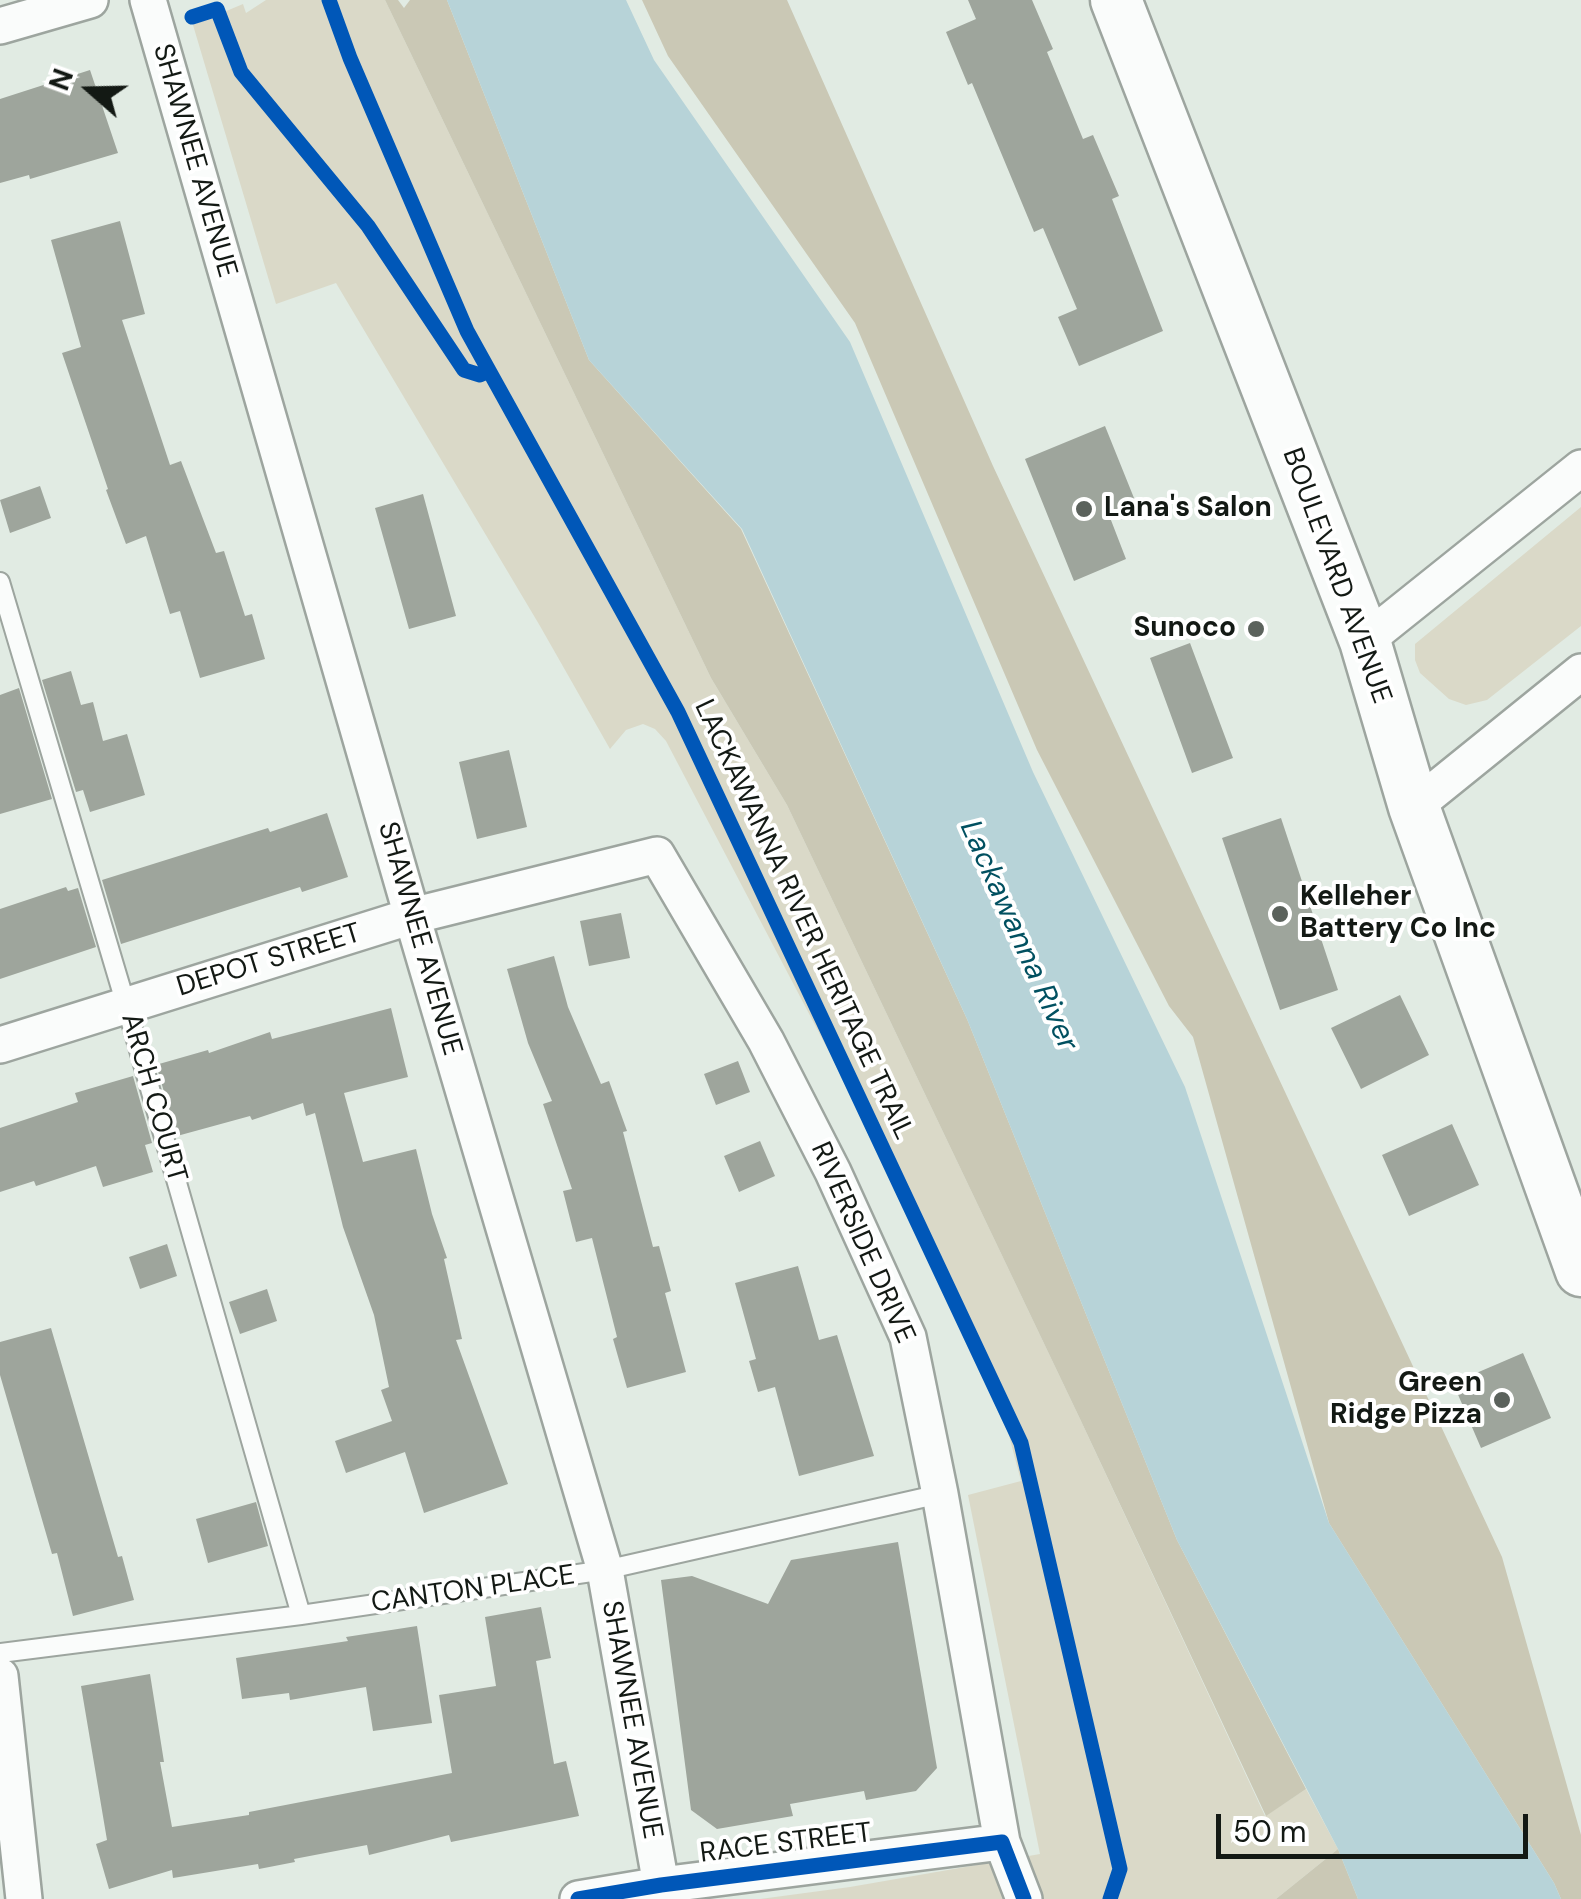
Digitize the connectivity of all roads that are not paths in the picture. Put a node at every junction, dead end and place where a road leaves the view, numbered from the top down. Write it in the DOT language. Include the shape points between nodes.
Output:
graph roads {
  1 [pos="90,0"];
  2 [pos="148,0"];
  3 [pos="1116,0"];
  4 [pos="0,26"];
  5 [pos="1581,468"];
  6 [pos="0,582"];
  7 [pos="1366,641"];
  8 [pos="1581,672"];
  9 [pos="1414,807"];
  10 [pos="657,856"];
  11 [pos="412,916"];
  12 [pos="126,1005"];
  13 [pos="0,1046"];
  14 [pos="1581,1271"];
  15 [pos="940,1494"];
  16 [pos="604,1570"];
  17 [pos="301,1616"];
  18 [pos="0,1652"];
  19 [pos="0,1676"];
  20 [pos="1002,1842"];
  21 [pos="661,1885"];
  22 [pos="24,1899"];
  23 [pos="578,1899"];
  24 [pos="1024,1899"];
  1 -- 4 [label="street"];
  2 -- 11 [label="street, SHAWNEE AVENUE"];
  3 -- 7 [label="street, BOULEVARD AVENUE"];
  5 -- 7 [label="street"];
  6 -- 12 [label="lane, ARCH COURT"];
  7 -- 9 [label="street, BOULEVARD AVENUE"];
  8 -- 9 [label="street"];
  9 -- 14 [label="street, BOULEVARD AVENUE"];
  10 -- 11 [label="street, DEPOT STREET"];
  10 -- 15 [label="street, RIVERSIDE DRIVE" via="834,1172 908,1337"];
  11 -- 12 [label="street, DEPOT STREET"];
  11 -- 16 [label="street, SHAWNEE AVENUE"];
  12 -- 13 [label="street, DEPOT STREET"];
  12 -- 17 [label="lane, ARCH COURT"];
  15 -- 16 [label="lane, CANTON PLACE"];
  15 -- 20 [label="street, RIVERSIDE DRIVE"];
  16 -- 17 [label="lane, CANTON PLACE"];
  16 -- 21 [label="street, SHAWNEE AVENUE"];
  17 -- 18 [label="lane, CANTON PLACE"];
  19 -- 22 [label="street"];
  20 -- 21 [label="street, RACE STREET"];
  20 -- 24 [label="street, RIVERSIDE DRIVE"];
  21 -- 23 [label="street, RACE STREET"];
}
